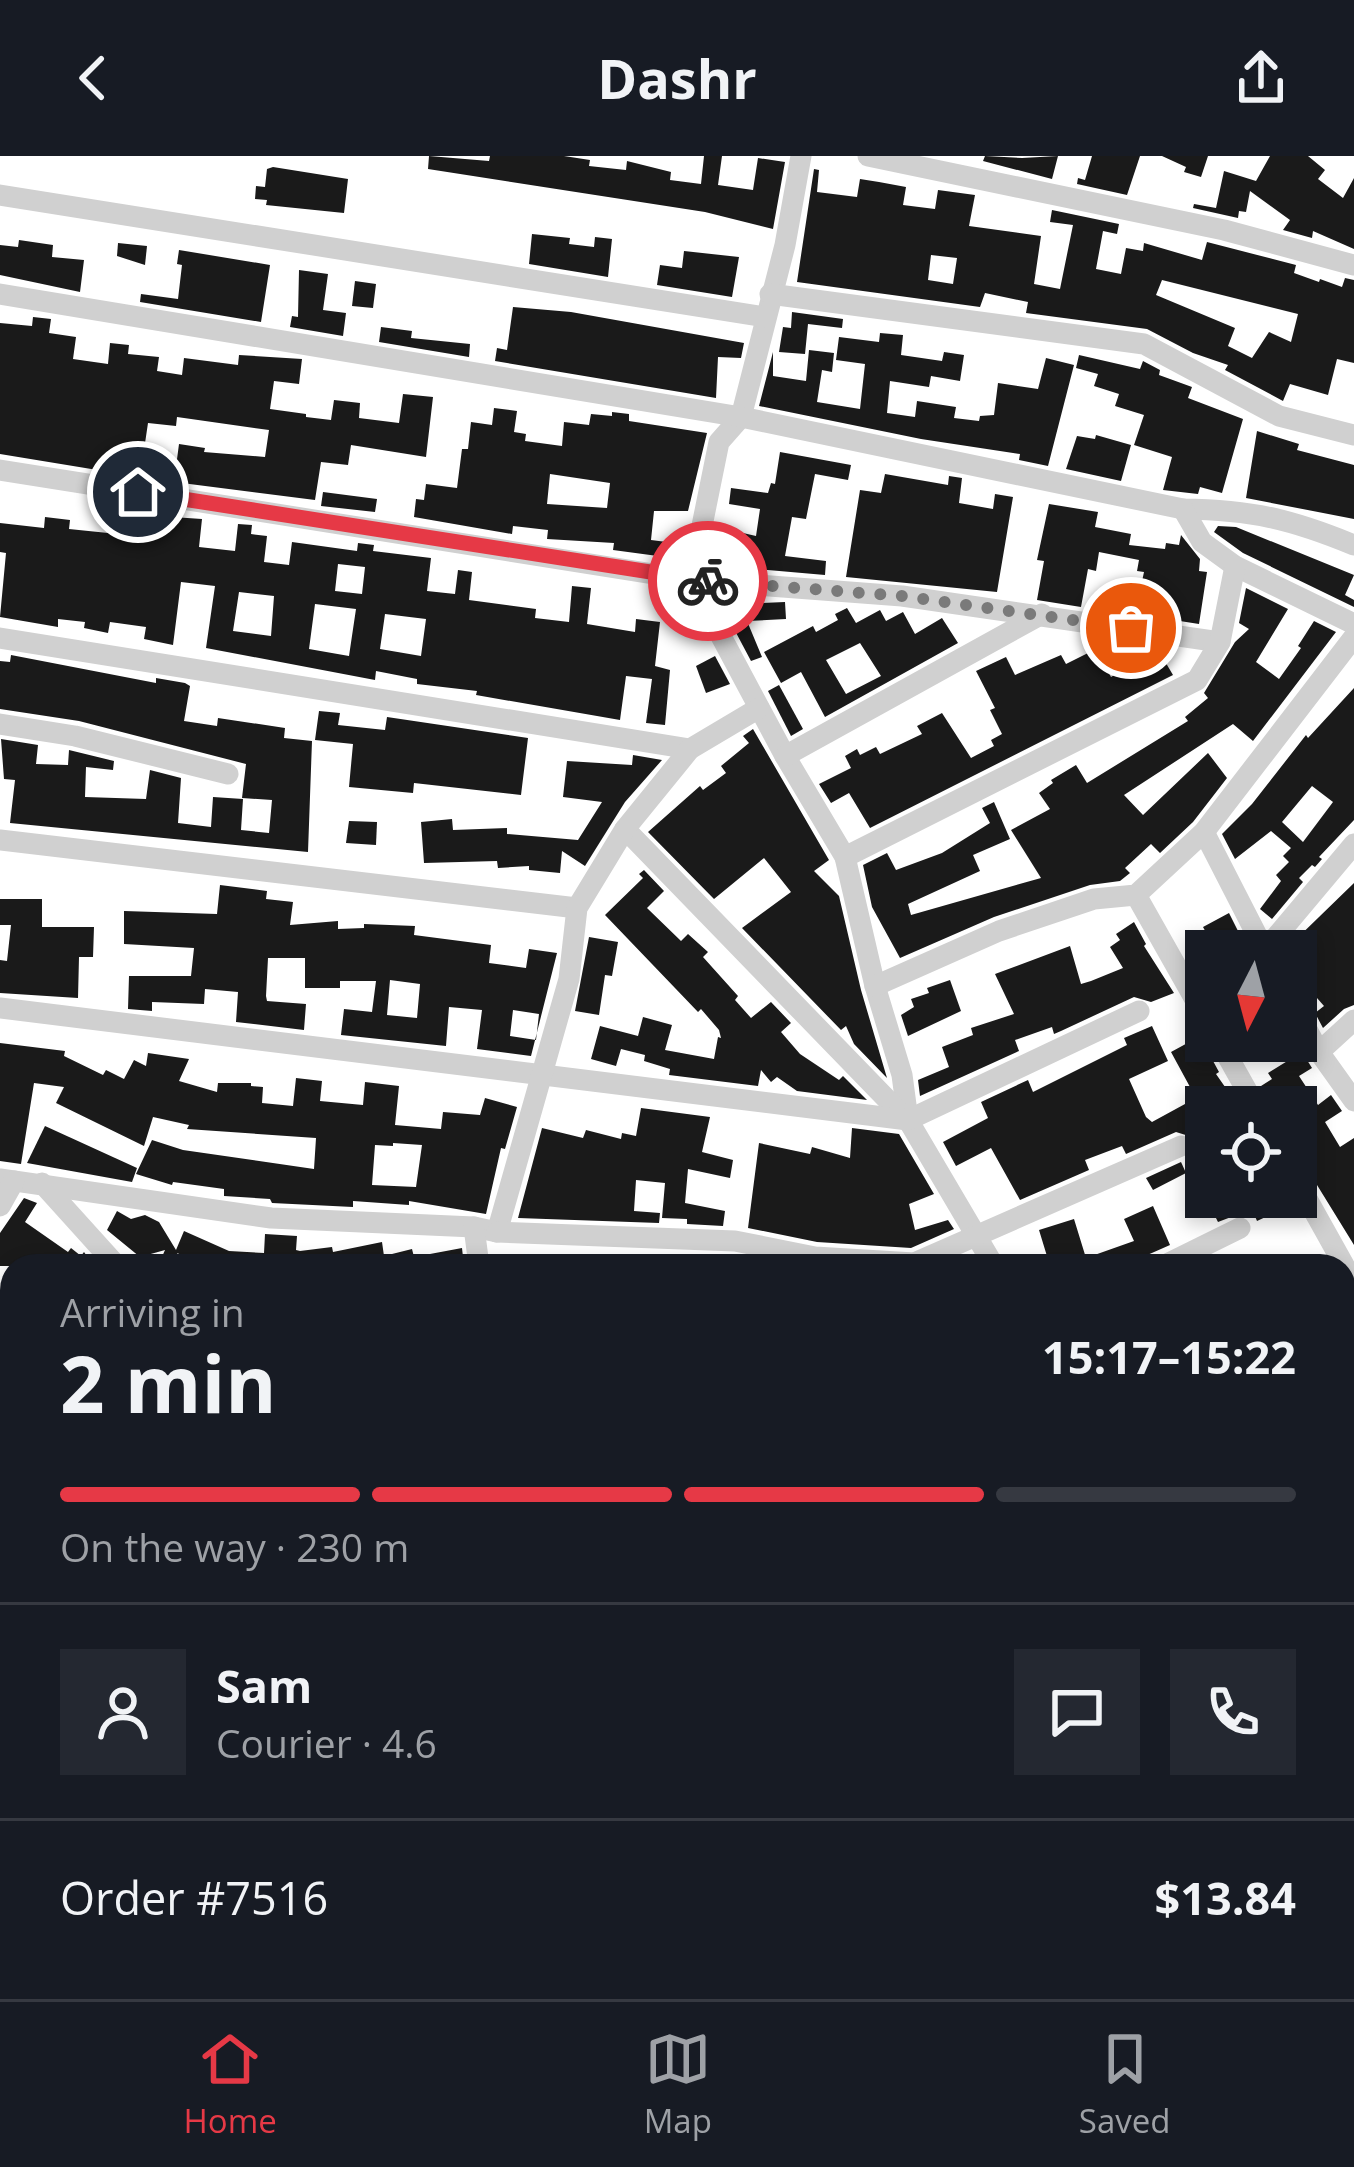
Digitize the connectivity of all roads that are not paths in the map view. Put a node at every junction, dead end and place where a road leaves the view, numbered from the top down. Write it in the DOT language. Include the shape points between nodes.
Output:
graph roads {
  1 [pos="802,156"];
  2 [pos="868,156"];
  3 [pos="0,195"];
  4 [pos="1354,265"];
  5 [pos="0,294"];
  6 [pos="770,294"];
  7 [pos="765,317"];
  8 [pos="741,417"];
  9 [pos="1354,435"];
  10 [pos="0,470"];
  11 [pos="1184,509"];
  12 [pos="1354,545"];
  13 [pos="1235,566"];
  14 [pos="691,580"];
  15 [pos="1043,614"];
  16 [pos="1354,624"];
  17 [pos="1354,637"];
  18 [pos="0,638"];
  19 [pos="1220,642"];
  20 [pos="759,708"];
  21 [pos="0,724"];
  22 [pos="690,748"];
  23 [pos="784,755"];
  24 [pos="228,774"];
  25 [pos="626,829"];
  26 [pos="1204,832"];
  27 [pos="0,840"];
  28 [pos="1354,844"];
  29 [pos="845,857"];
  30 [pos="1136,895"];
  31 [pos="578,908"];
  32 [pos="1254,930"];
  33 [pos="1282,930"];
  34 [pos="1185,981"];
  35 [pos="875,986"];
  36 [pos="0,1009"];
  37 [pos="1139,1010"];
  38 [pos="1354,1020"];
  39 [pos="1317,1048"];
  40 [pos="1319,1052"];
  41 [pos="543,1076"];
  42 [pos="1354,1101"];
  43 [pos="908,1120"];
  44 [pos="1181,1146"];
  45 [pos="7,1180"];
  46 [pos="42,1184"];
  47 [pos="0,1206"];
  48 [pos="1317,1217"];
  49 [pos="474,1227"];
  50 [pos="1240,1228"];
  51 [pos="497,1232"];
  52 [pos="974,1234"];
  53 [pos="106,1254"];
  54 [pos="477,1254"];
  55 [pos="784,1254"];
  56 [pos="933,1254"];
  57 [pos="986,1254"];
  58 [pos="1187,1254"];
  59 [pos="1338,1254"];
  1 -- 6 [label="street"];
  2 -- 4 [label="street"];
  3 -- 7 [label="street"];
  5 -- 8 [label="street"];
  6 -- 7 [label="street"];
  6 -- 9 [label="street" via="1144,344 1279,416"];
  7 -- 8 [label="street"];
  8 -- 11 [label="street"];
  8 -- 14 [label="street" via="719,442"];
  10 -- 14 [label="street"];
  11 -- 12 [label="street" via="1244,510"];
  11 -- 13 [label="street" via="1202,542"];
  13 -- 16 [label="street"];
  13 -- 19 [label="street"];
  14 -- 15 [label="street"];
  14 -- 20 [label="street"];
  15 -- 19 [label="street"];
  15 -- 23 [label="street"];
  17 -- 26 [label="street"];
  18 -- 22 [label="street"];
  19 -- 29 [label="street" via="1197,680"];
  20 -- 22 [label="street"];
  20 -- 23 [label="street"];
  21 -- 24 [label="street"];
  22 -- 25 [label="street"];
  23 -- 29 [label="street"];
  25 -- 31 [label="street"];
  25 -- 43 [label="street"];
  26 -- 30 [label="street"];
  26 -- 32 [label="street"];
  27 -- 31 [label="street"];
  28 -- 33 [label="street"];
  29 -- 35 [label="street"];
  30 -- 34 [label="street"];
  30 -- 35 [label="street" via="1094,899 999,931"];
  31 -- 41 [label="street"];
  35 -- 43 [label="street"];
  36 -- 41 [label="street"];
  37 -- 43 [label="street"];
  38 -- 40 [label="street"];
  39 -- 40 [label="street"];
  40 -- 42 [label="street"];
  41 -- 43 [label="street"];
  41 -- 51 [label="street"];
  43 -- 52 [label="street"];
  44 -- 52 [label="street"];
  45 -- 46 [label="street"];
  45 -- 47 [label="street"];
  46 -- 49 [label="street" via="271,1218"];
  46 -- 53 [label="street"];
  48 -- 59 [label="street"];
  49 -- 51 [label="street"];
  49 -- 54 [label="street"];
  50 -- 58 [label="street"];
  51 -- 55 [label="street" via="735,1241"];
  52 -- 56 [label="street"];
  52 -- 57 [label="street"];
}
